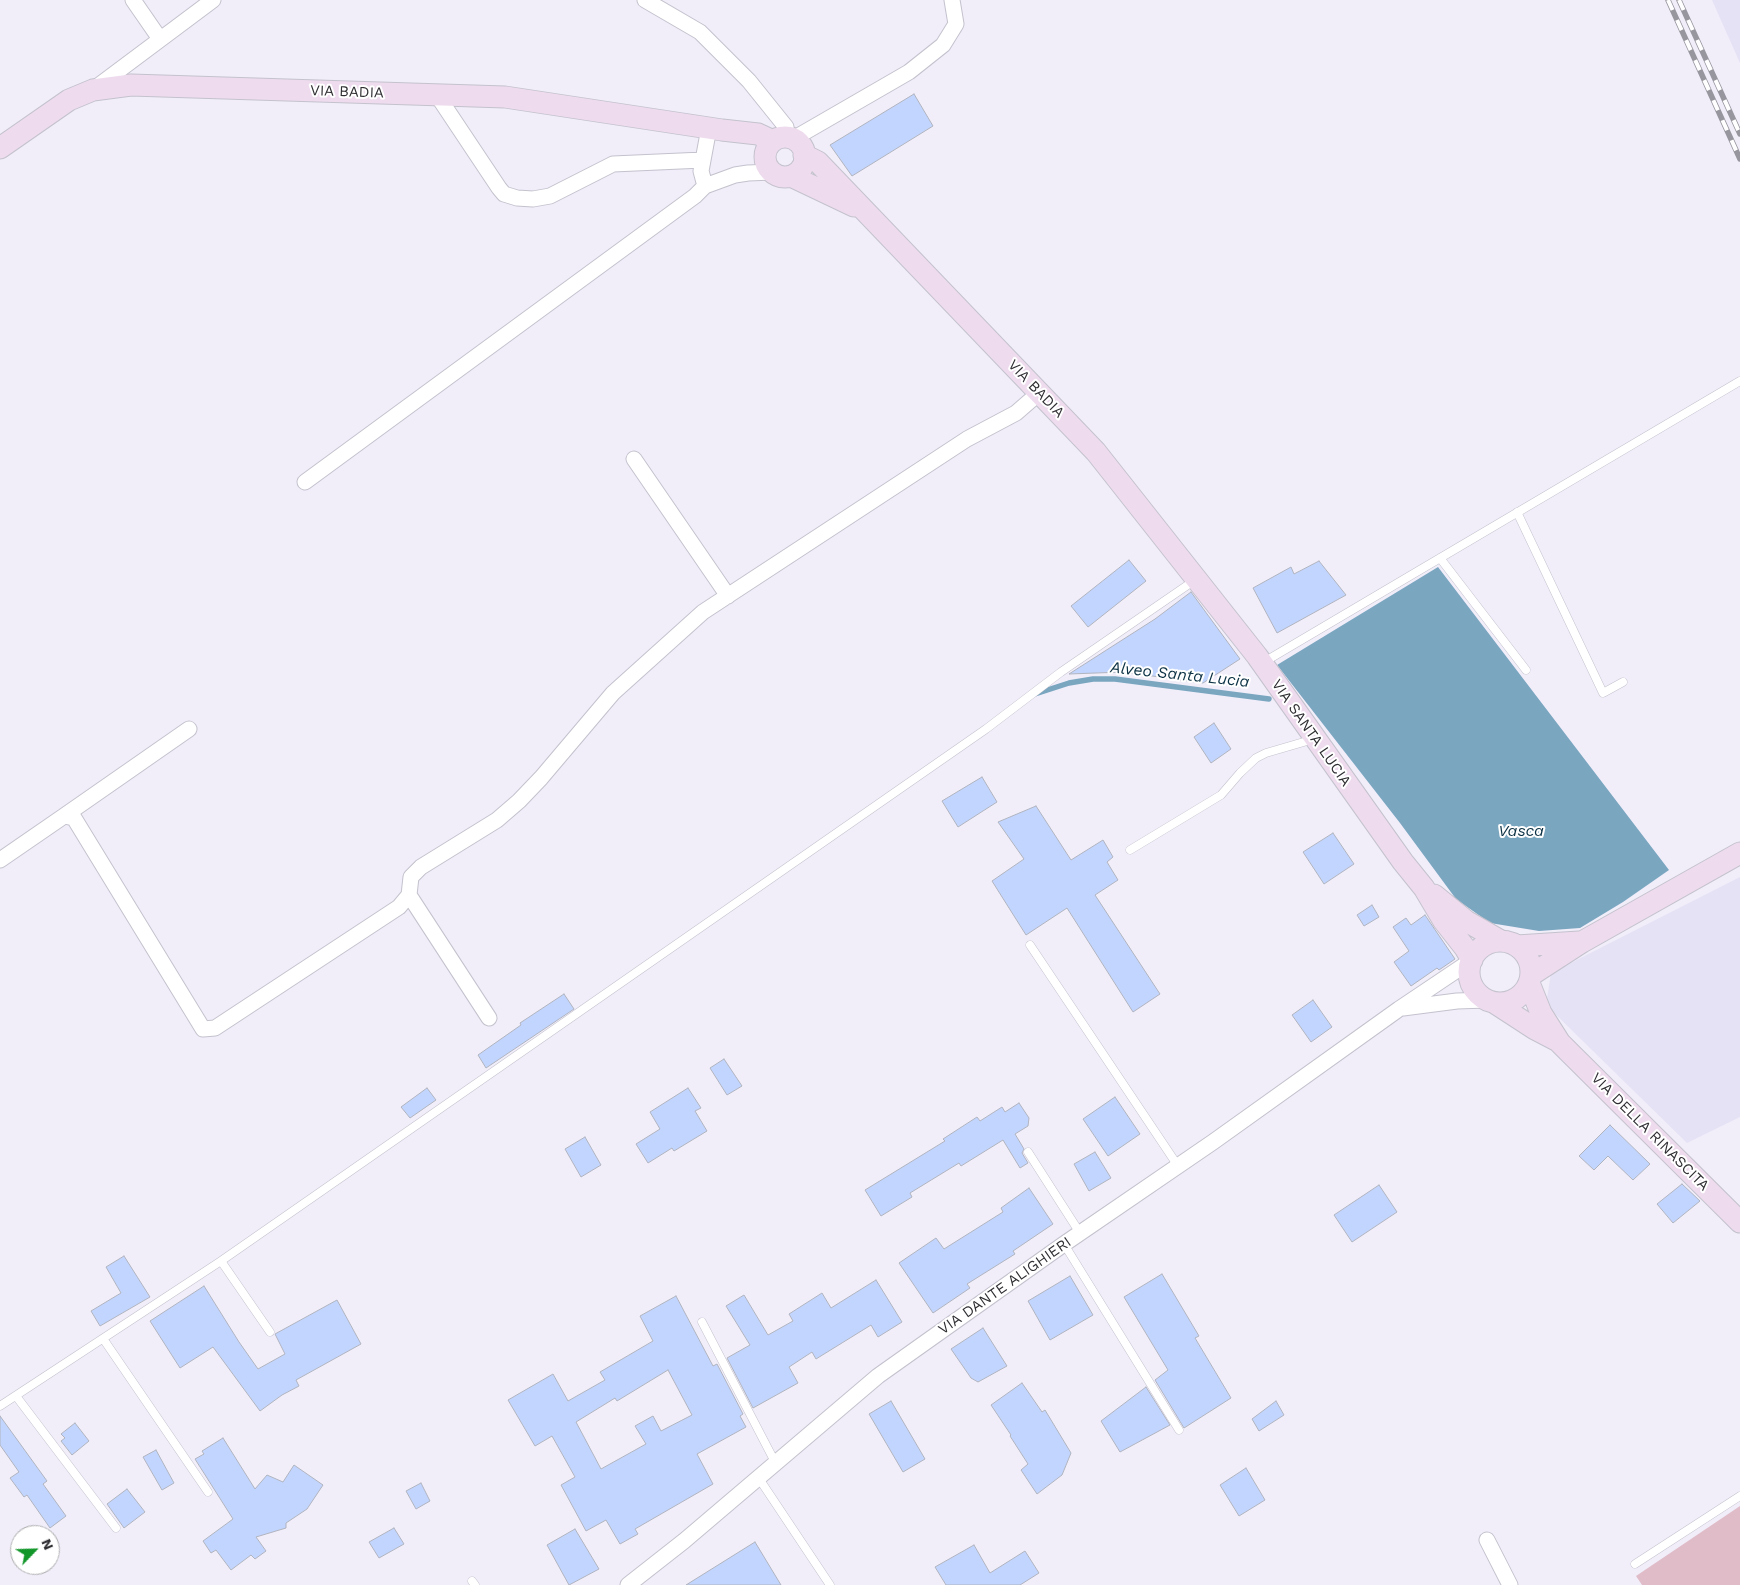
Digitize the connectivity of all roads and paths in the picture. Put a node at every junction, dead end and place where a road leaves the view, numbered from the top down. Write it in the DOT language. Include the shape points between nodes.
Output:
graph roads {
  1 [pos="132,0"];
  2 [pos="213,0"];
  3 [pos="645,0"];
  4 [pos="952,0"];
  5 [pos="160,39"];
  6 [pos="93,90"];
  7 [pos="436,95"];
  8 [pos="709,128"];
  9 [pos="0,148"];
  10 [pos="784,154"];
  11 [pos="703,160"];
  12 [pos="705,186"];
  13 [pos="1740,380"];
  14 [pos="1039,393"];
  15 [pos="634,459"];
  16 [pos="305,482"];
  17 [pos="1517,512"];
  18 [pos="1440,558"];
  19 [pos="1197,579"];
  20 [pos="728,596"];
  21 [pos="1262,663"];
  22 [pos="1526,670"];
  23 [pos="1623,682"];
  24 [pos="189,729"];
  25 [pos="1316,738"];
  26 [pos="64,816"];
  27 [pos="1130,850"];
  28 [pos="1740,853"];
  29 [pos="0,860"];
  30 [pos="1424,888"];
  31 [pos="409,895"];
  32 [pos="1582,942"];
  33 [pos="1509,944"];
  34 [pos="1030,945"];
  35 [pos="1472,960"];
  36 [pos="1530,979"];
  37 [pos="1491,1002"];
  38 [pos="1399,1009"];
  39 [pos="489,1018"];
  40 [pos="1560,1043"];
  41 [pos="1028,1152"];
  42 [pos="1178,1166"];
  43 [pos="1740,1222"];
  44 [pos="1080,1233"];
  45 [pos="1064,1244"];
  46 [pos="222,1261"];
  47 [pos="702,1322"];
  48 [pos="270,1332"];
  49 [pos="104,1340"];
  50 [pos="16,1396"];
  51 [pos="0,1406"];
  52 [pos="1179,1430"];
  53 [pos="775,1462"];
  54 [pos="758,1477"];
  55 [pos="208,1492"];
  56 [pos="1740,1496"];
  57 [pos="116,1528"];
  58 [pos="1487,1540"];
  59 [pos="1635,1564"];
  60 [pos="628,1585"];
  61 [pos="830,1585"];
  62 [pos="1510,1585"];
  1 -- 5 [label="street"];
  2 -- 5 [label="street"];
  3 -- 10 [label="street" via="700,32 749,81 786,127"];
  4 -- 10 [label="street" via="956,24 943,45 909,72"];
  5 -- 6 [label="street"];
  6 -- 7 [label="main road, VIA BADIA" via="131,85"];
  6 -- 9 [label="main road, VIA BADIA" via="69,100"];
  7 -- 8 [label="main road, VIA BADIA" via="505,97"];
  7 -- 11 [label="street" via="499,188 504,194 517,198 550,196 613,164"];
  8 -- 10 [label="main road, VIA BADIA"];
  8 -- 11 [label="street"];
  10 -- 12 [label="street" via="748,173"];
  10 -- 14 [label="main road, VIA BADIA" via="863,210"];
  11 -- 12 [label="street" via="700,171"];
  12 -- 16 [label="street"];
  13 -- 17 [label="lane"];
  14 -- 19 [label="main road, VIA BADIA" via="1096,452"];
  14 -- 20 [label="street" via="1016,413 967,438"];
  15 -- 20 [label="street"];
  17 -- 18 [label="lane"];
  17 -- 23 [label="lane" via="1603,693"];
  18 -- 21 [label="lane"];
  18 -- 22 [label="lane"];
  19 -- 21 [label="main road, VIA SANTA LUCIA"];
  19 -- 46 [label="lane"];
  20 -- 31 [label="street" via="703,612 613,693 519,801 497,820 421,867 411,877"];
  21 -- 25 [label="main road, VIA SANTA LUCIA"];
  24 -- 26 [label="street"];
  25 -- 27 [label="lane" via="1256,758 1221,795"];
  25 -- 30 [label="main road, VIA SANTA LUCIA"];
  26 -- 29 [label="street"];
  26 -- 31 [label="street" via="74,818 203,1029 215,1028 399,907"];
  28 -- 32 [label="main road"];
  30 -- 33 [label="main road, VIA SANTA LUCIA" via="1466,920"];
  30 -- 35 [label="main road, VIA SANTA LUCIA"];
  31 -- 39 [label="street"];
  32 -- 33 [label="main road"];
  32 -- 36 [label="main road"];
  33 -- 35 [label="main road" via="1487,944"];
  33 -- 36 [label="main road" via="1528,958"];
  34 -- 42 [label="lane"];
  35 -- 37 [label="main road" via="1472,984"];
  35 -- 38 [label="street, VIA DANTE ALIGHIERI"];
  36 -- 37 [label="main road" via="1519,997 1504,1003"];
  36 -- 40 [label="main road, VIA DELLA RINASCITA" via="1541,1013"];
  37 -- 38 [label="street, VIA DANTE ALIGHIERI" via="1457,1001"];
  37 -- 40 [label="main road, VIA DELLA RINASCITA"];
  38 -- 42 [label="street, VIA DANTE ALIGHIERI"];
  40 -- 43 [label="main road, VIA DELLA RINASCITA"];
  41 -- 44 [label="lane"];
  42 -- 44 [label="street, VIA DANTE ALIGHIERI"];
  44 -- 45 [label="street, VIA DANTE ALIGHIERI"];
  45 -- 52 [label="lane"];
  45 -- 53 [label="street, VIA DANTE ALIGHIERI" via="878,1376"];
  46 -- 48 [label="lane"];
  46 -- 49 [label="lane"];
  47 -- 53 [label="lane"];
  49 -- 50 [label="lane"];
  49 -- 55 [label="lane"];
  50 -- 51 [label="lane"];
  50 -- 57 [label="lane"];
  53 -- 54 [label="street, VIA DANTE ALIGHIERI"];
  54 -- 60 [label="street, VIA DANTE ALIGHIERI"];
  54 -- 61 [label="lane"];
  56 -- 59 [label="lane"];
  58 -- 62 [label="street"];
}
